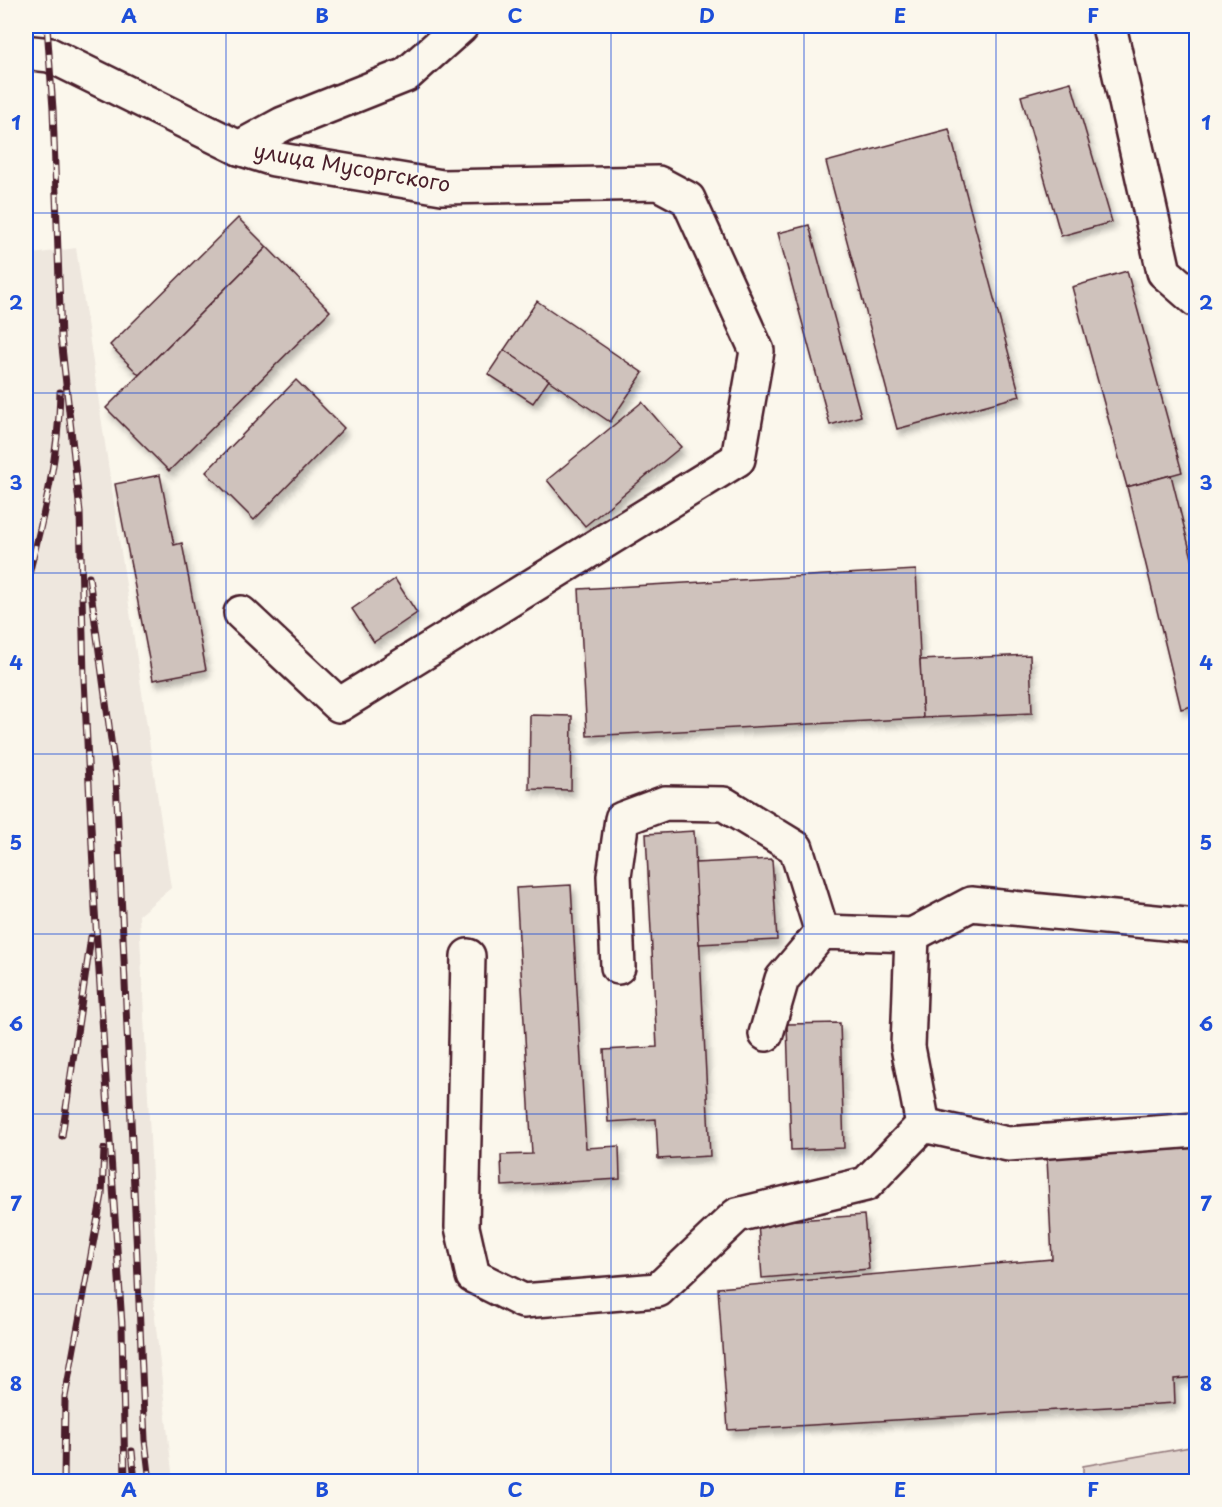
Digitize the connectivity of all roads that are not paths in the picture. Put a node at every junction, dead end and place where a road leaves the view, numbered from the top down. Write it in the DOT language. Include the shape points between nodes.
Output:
graph roads {
  1 [pos="461,26"];
  2 [pos="1109,26"];
  3 [pos="30,47"];
  4 [pos="239,148"];
  5 [pos="1197,300"];
  6 [pos="241,613"];
  7 [pos="1197,926"];
  8 [pos="822,932"];
  9 [pos="912,935"];
  10 [pos="468,956"];
  11 [pos="618,967"];
  12 [pos="766,1034"];
  13 [pos="923,1125"];
  14 [pos="1197,1130"];
  1 -- 4 [label="lane" via="406,75 283,124"];
  2 -- 5 [label="lane" via="1164,272"];
  3 -- 4 [label="lane, улица Мусоргского"];
  4 -- 6 [label="lane, улица Мусоргского" via="274,159 442,187 658,183 688,199 757,351 738,459 339,705"];
  7 -- 9 [label="lane" via="970,904"];
  8 -- 9 [label="lane"];
  8 -- 11 [label="lane" via="796,848 724,804 665,803 622,819 614,876"];
  8 -- 12 [label="lane" via="782,979"];
  9 -- 13 [label="lane" via="908,1047"];
  10 -- 13 [label="lane" via="462,1227 473,1276 523,1301 658,1290 737,1215 866,1184"];
  13 -- 14 [label="lane" via="1008,1144"];
}
